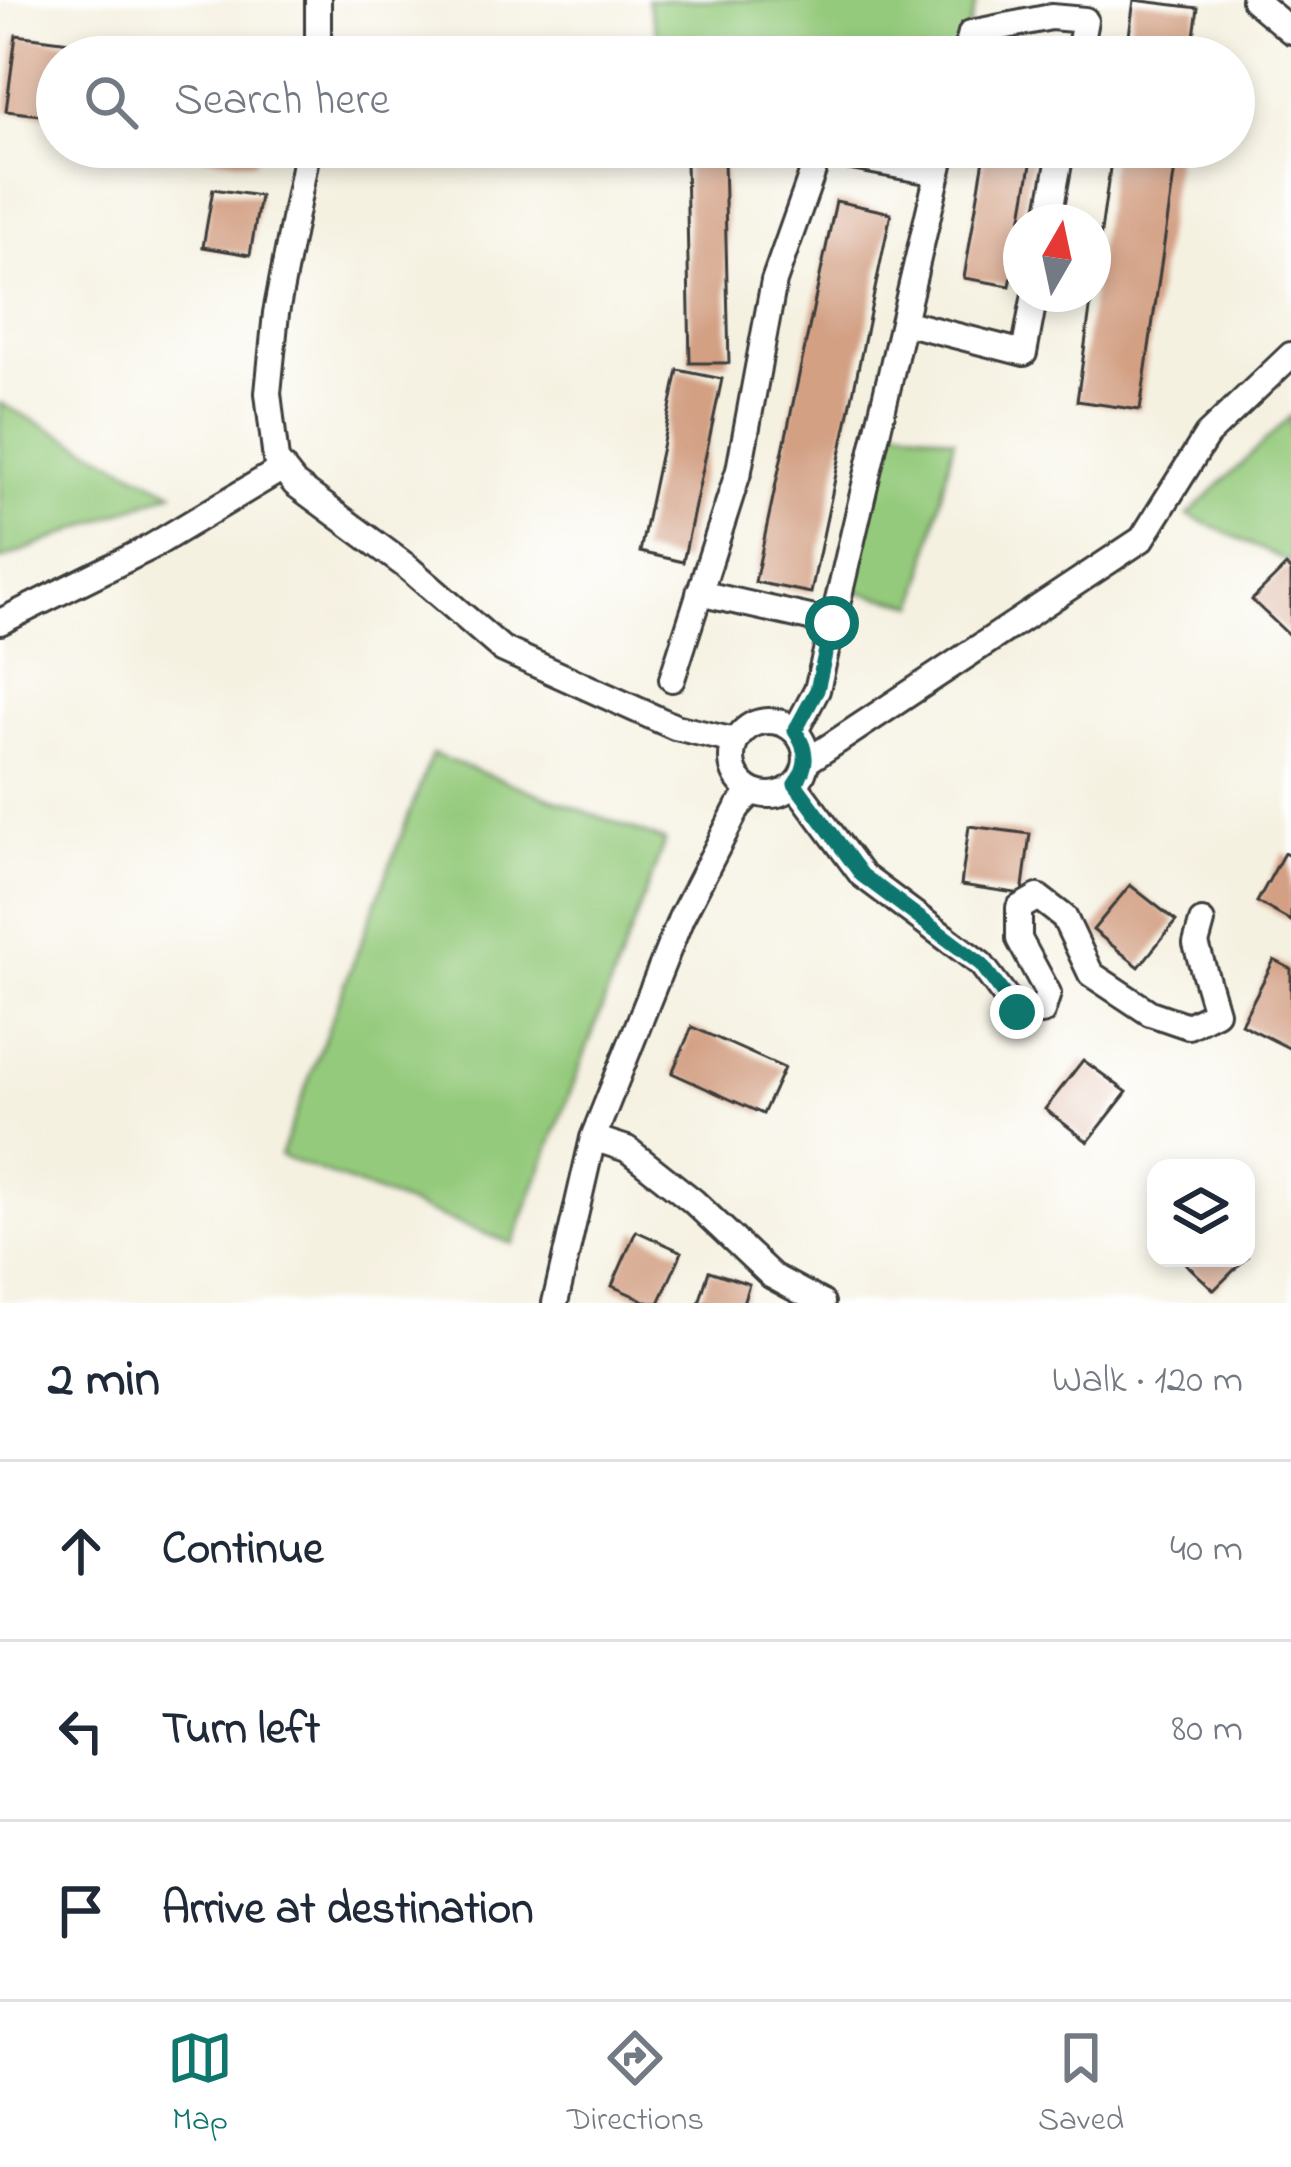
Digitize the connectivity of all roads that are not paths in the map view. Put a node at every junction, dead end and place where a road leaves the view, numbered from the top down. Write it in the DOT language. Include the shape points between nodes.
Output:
graph roads {
  1 [pos="318,0"];
  2 [pos="1254,0"];
  3 [pos="1291,31"];
  4 [pos="318,36"];
  5 [pos="970,36"];
  6 [pos="1082,36"];
  7 [pos="304,168"];
  8 [pos="814,168"];
  9 [pos="911,168"];
  10 [pos="939,168"];
  11 [pos="1058,168"];
  12 [pos="938,173"];
  13 [pos="1051,204"];
  14 [pos="1032,312"];
  15 [pos="903,322"];
  16 [pos="1291,355"];
  17 [pos="284,468"];
  18 [pos="699,593"];
  19 [pos="0,622"];
  20 [pos="832,623"];
  21 [pos="672,679"];
  22 [pos="795,731"];
  23 [pos="735,741"];
  24 [pos="801,773"];
  25 [pos="752,792"];
  26 [pos="1202,922"];
  27 [pos="593,1138"];
  28 [pos="555,1303"];
  29 [pos="823,1303"];
  1 -- 4 [label="street"];
  2 -- 3 [label="street"];
  5 -- 6 [label="street" via="1051,17 1085,20"];
  7 -- 17 [label="street" via="268,393 276,460"];
  8 -- 18 [label="street" via="773,280 739,470"];
  9 -- 12 [label="street"];
  10 -- 12 [label="street"];
  11 -- 13 [label="street"];
  12 -- 15 [label="street"];
  14 -- 15 [label="street" via="1024,353"];
  15 -- 20 [label="street"];
  16 -- 24 [label="street" via="1207,435 1142,539"];
  17 -- 19 [label="street" via="151,548"];
  17 -- 23 [label="street" via="502,649 675,727"];
  18 -- 20 [label="street"];
  18 -- 21 [label="street"];
  20 -- 22 [label="street" via="817,690"];
  22 -- 23 [label="street" via="763,721"];
  22 -- 24 [label="street"];
  23 -- 25 [label="street" via="732,767"];
  24 -- 25 [label="street" via="774,795"];
  24 -- 26 [label="street" via="862,875 981,964 1017,1012 1042,1012 1048,993 1019,939 1019,908 1038,898 1064,917 1090,974 1150,1013 1188,1026 1216,1012 1196,944"];
  25 -- 27 [label="street" via="681,919"];
  27 -- 28 [label="street"];
  27 -- 29 [label="street" via="627,1149 772,1276"];
}
